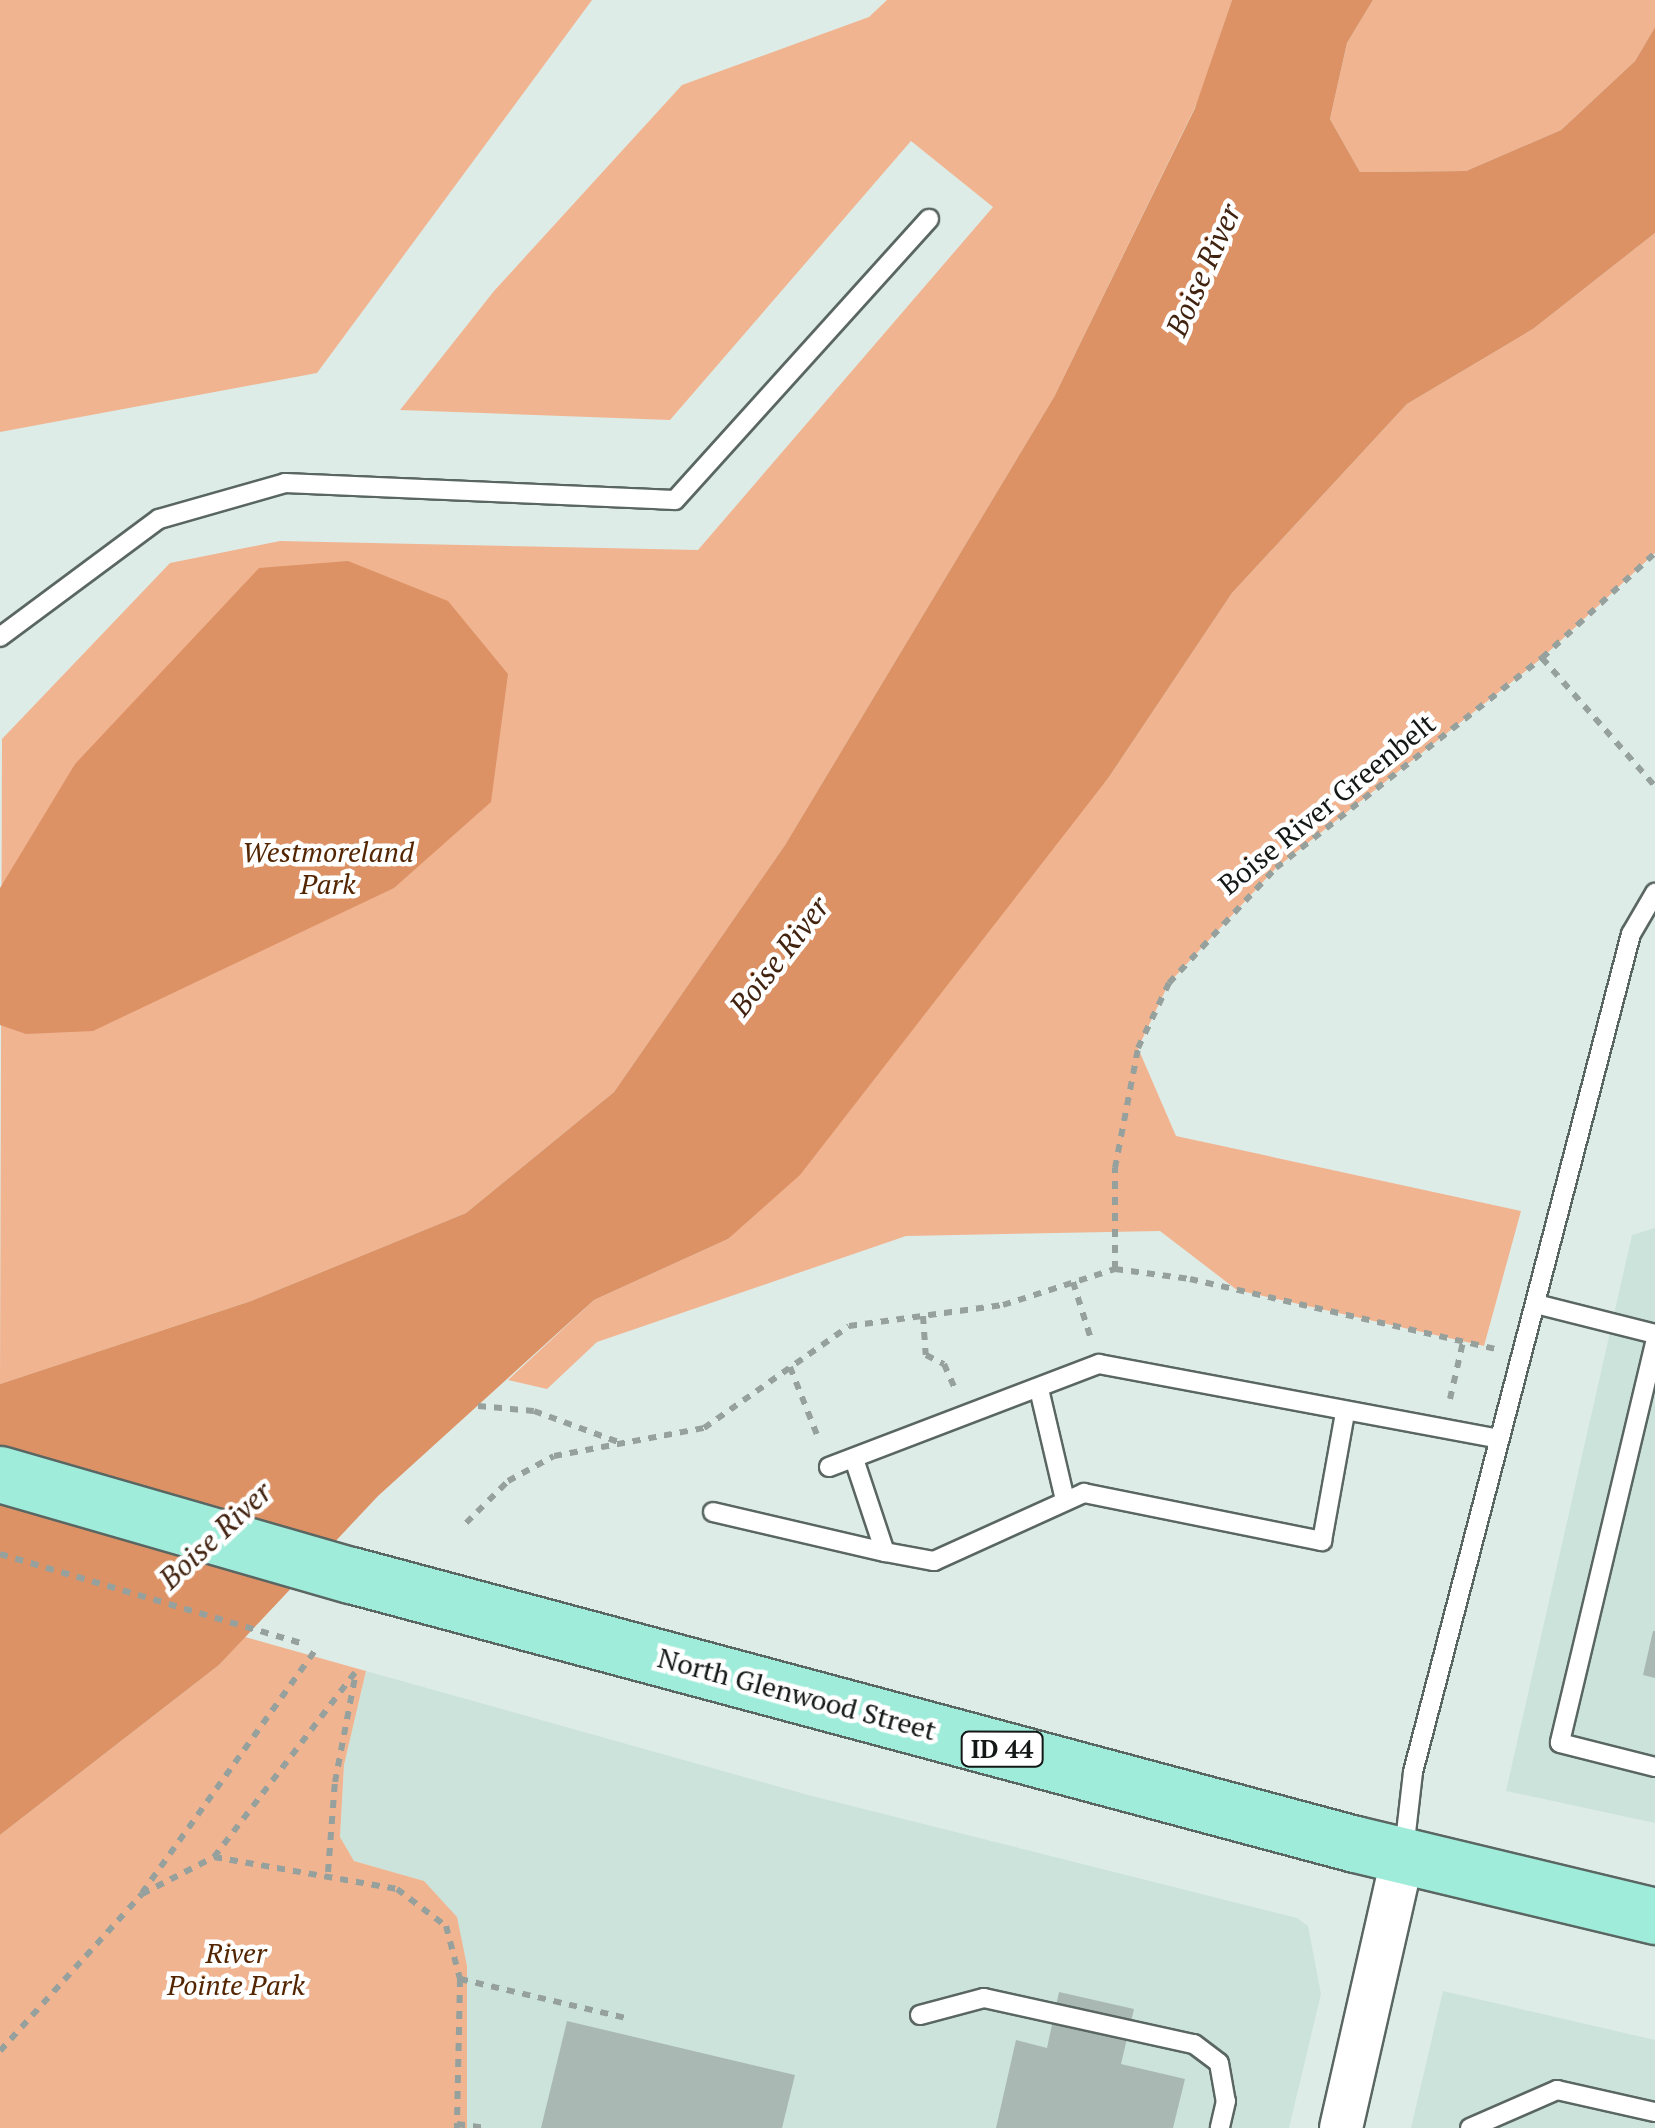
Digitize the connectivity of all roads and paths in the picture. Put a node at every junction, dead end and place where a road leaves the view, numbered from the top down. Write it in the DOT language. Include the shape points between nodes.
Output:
graph roads {
  1 [pos="930,219"];
  2 [pos="1655,553"];
  3 [pos="0,637"];
  4 [pos="1542,658"];
  5 [pos="1655,786"];
  6 [pos="1655,893"];
  7 [pos="1115,1269"];
  8 [pos="1073,1282"];
  9 [pos="1536,1304"];
  10 [pos="1081,1306"];
  11 [pos="923,1316"];
  12 [pos="1655,1334"];
  13 [pos="1462,1342"];
  14 [pos="1655,1344"];
  15 [pos="1522,1354"];
  16 [pos="944,1364"];
  17 [pos="790,1367"];
  18 [pos="1039,1389"];
  19 [pos="1450,1399"];
  20 [pos="478,1406"];
  21 [pos="1345,1412"];
  22 [pos="810,1418"];
  23 [pos="1499,1440"];
  24 [pos="622,1443"];
  25 [pos="854,1460"];
  26 [pos="829,1466"];
  27 [pos="0,1474"];
  28 [pos="1065,1500"];
  29 [pos="712,1512"];
  30 [pos="466,1524"];
  31 [pos="884,1552"];
  32 [pos="0,1554"];
  33 [pos="303,1644"];
  34 [pos="318,1648"];
  35 [pos="1655,1767"];
  36 [pos="1404,1856"];
  37 [pos="214,1858"];
  38 [pos="328,1872"];
  39 [pos="142,1894"];
  40 [pos="1655,1916"];
  41 [pos="460,1979"];
  42 [pos="920,2014"];
  43 [pos="626,2018"];
  44 [pos="0,2051"];
  45 [pos="1655,2112"];
  46 [pos="457,2126"];
  47 [pos="484,2128"];
  48 [pos="1220,2128"];
  49 [pos="1341,2128"];
  50 [pos="1470,2128"];
  1 -- 3 [label="lane" via="674,500 286,482 159,519"];
  2 -- 4 [label="path, Boise River Greenbelt"];
  4 -- 5 [label="path"];
  4 -- 7 [label="path, Boise River Greenbelt" via="1276,868 1169,983 1138,1048 1118,1151"];
  6 -- 9 [label="lane" via="1631,934"];
  7 -- 8 [label="path"];
  7 -- 13 [label="path" via="1190,1279"];
  8 -- 10 [label="path"];
  8 -- 11 [label="path" via="1003,1305"];
  9 -- 12 [label="lane"];
  9 -- 15 [label="lane"];
  11 -- 16 [label="path" via="926,1355"];
  11 -- 17 [label="path" via="849,1326"];
  13 -- 15 [label="path"];
  13 -- 19 [label="path"];
  14 -- 35 [label="lane" via="1560,1743"];
  15 -- 23 [label="lane"];
  17 -- 22 [label="path"];
  17 -- 24 [label="path" via="704,1428"];
  18 -- 21 [label="lane" via="1099,1364"];
  18 -- 25 [label="lane"];
  18 -- 28 [label="lane"];
  20 -- 24 [label="path" via="534,1411"];
  21 -- 23 [label="lane"];
  21 -- 28 [label="lane" via="1322,1541 1084,1494"];
  23 -- 36 [label="lane" via="1413,1772"];
  24 -- 30 [label="path" via="554,1456 508,1480"];
  25 -- 26 [label="lane"];
  25 -- 31 [label="lane"];
  27 -- 36 [label="main road, North Glenwood Street / ID 44" via="351,1575"];
  28 -- 31 [label="lane" via="934,1561"];
  29 -- 31 [label="lane"];
  32 -- 33 [label="path"];
  34 -- 39 [label="path"];
  36 -- 40 [label="main road, North Glenwood Street / ID 44"];
  36 -- 49 [label="street"];
  37 -- 38 [label="path"];
  37 -- 38 [label="path" via="356,1670 334,1782"];
  37 -- 39 [label="path"];
  38 -- 41 [label="path" via="398,1889 446,1926"];
  39 -- 44 [label="path"];
  41 -- 43 [label="path"];
  41 -- 46 [label="path"];
  42 -- 48 [label="lane" via="984,1998 1194,2044 1220,2063 1226,2101"];
  45 -- 50 [label="lane" via="1557,2090"];
  46 -- 47 [label="path"];
}
